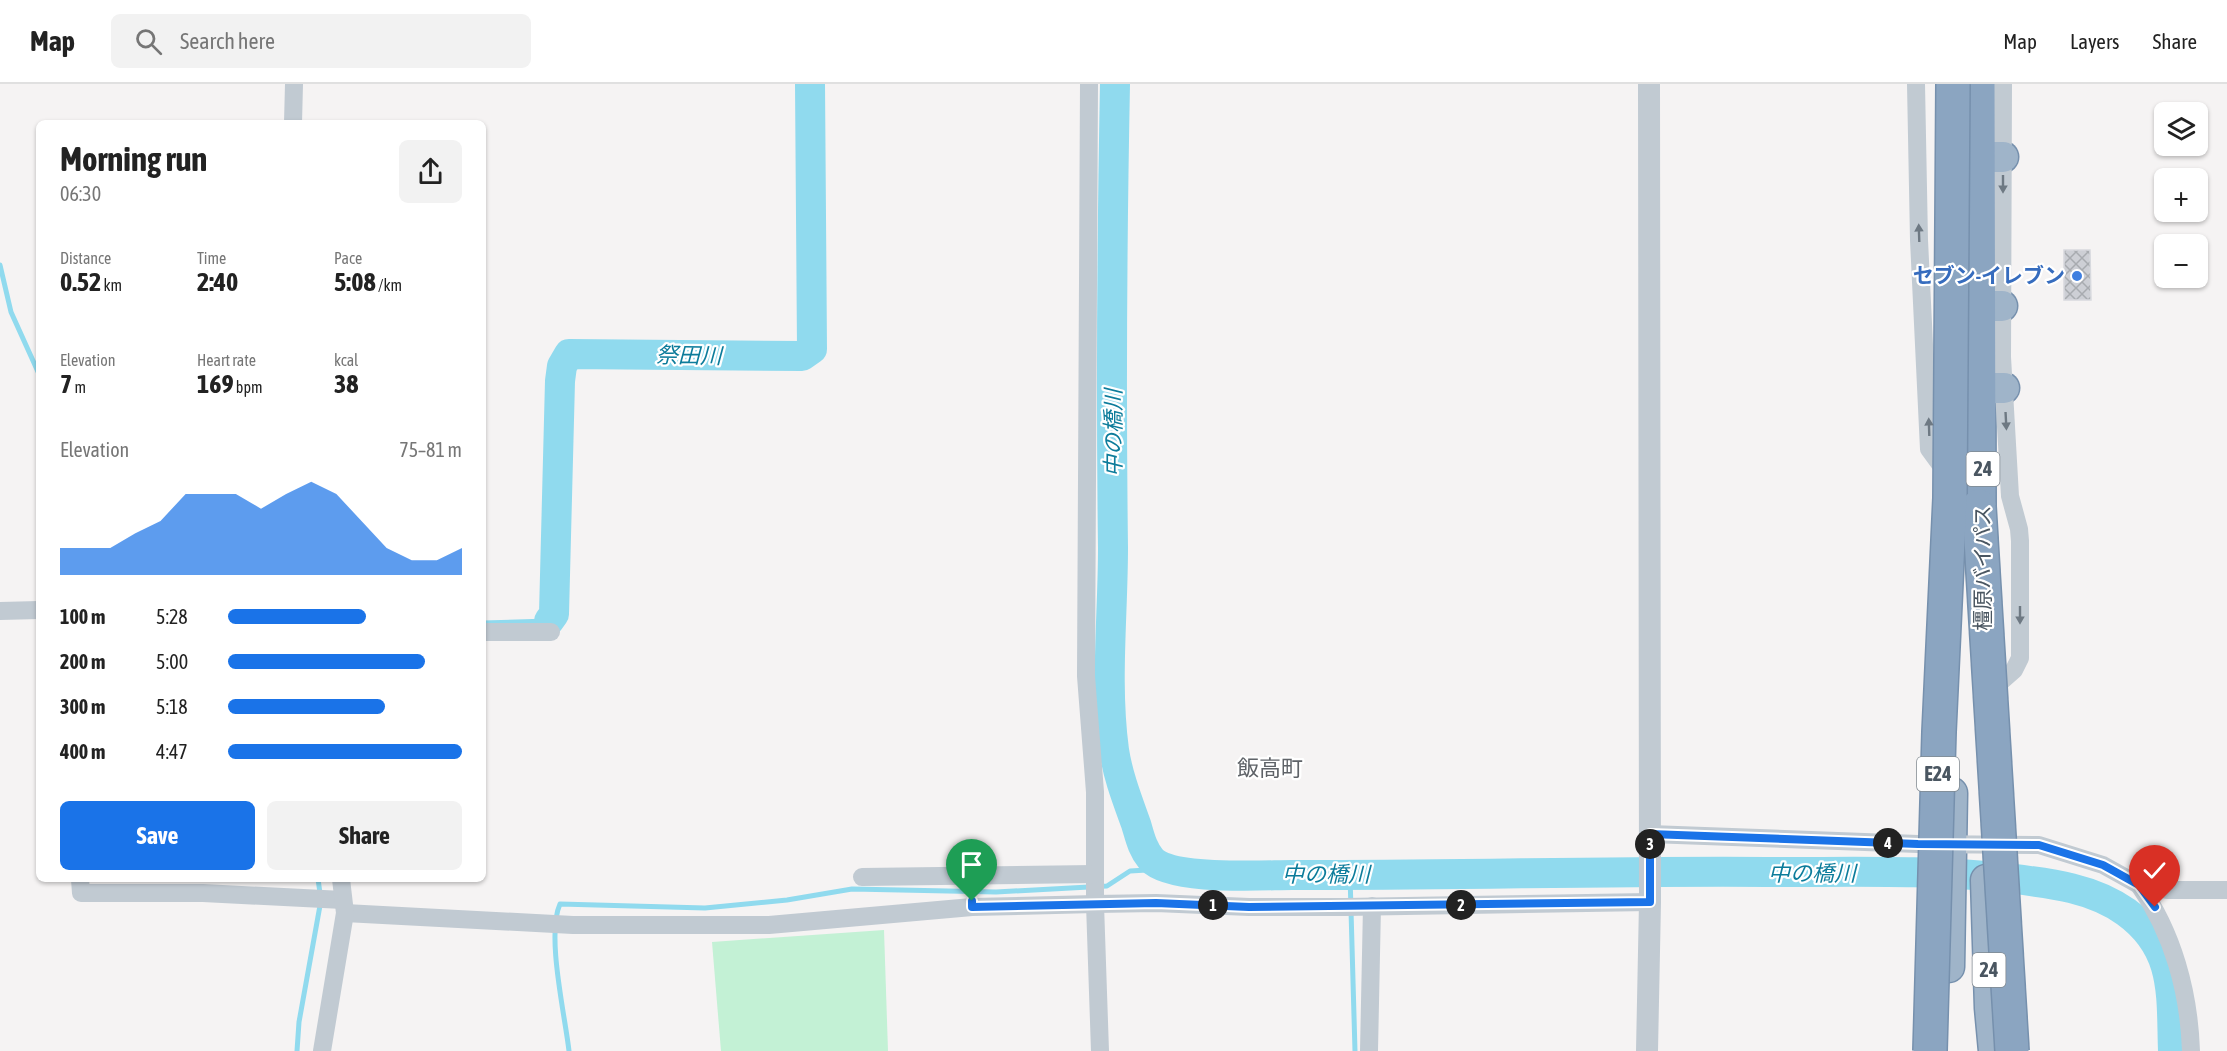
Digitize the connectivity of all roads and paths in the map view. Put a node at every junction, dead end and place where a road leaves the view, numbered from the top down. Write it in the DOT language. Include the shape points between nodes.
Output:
graph roads {
  1 [pos="294,84"];
  2 [pos="1089,84"];
  3 [pos="1649,84"];
  4 [pos="1916,84"];
  5 [pos="1951,84"];
  6 [pos="1979,84"];
  7 [pos="2003,84"];
  8 [pos="293,120"];
  9 [pos="1992,157"];
  10 [pos="1960,494"];
  11 [pos="36,610"];
  12 [pos="0,611"];
  13 [pos="486,632"];
  14 [pos="551,632"];
  15 [pos="1650,842"];
  16 [pos="1985,849"];
  17 [pos="1953,850"];
  18 [pos="862,877"];
  19 [pos="80,882"];
  20 [pos="341,882"];
  21 [pos="2139,885"];
  22 [pos="1095,888"];
  23 [pos="2227,890"];
  24 [pos="972,892"];
  25 [pos="1650,892"];
  26 [pos="344,906"];
  27 [pos="1360,906"];
  28 [pos="322,1051"];
  29 [pos="1100,1051"];
  30 [pos="1369,1051"];
  31 [pos="1647,1051"];
  32 [pos="1930,1051"];
  33 [pos="1946,1051"];
  34 [pos="1994,1051"];
  35 [pos="2012,1051"];
  36 [pos="2191,1051"];
  1 -- 8 [label="street"];
  2 -- 22 [label="street" via="1086,676 1095,792"];
  3 -- 15 [label="street"];
  10 -- 4 [label="street, one-way" via="1929,448"];
  5 -- 10 [label="highway, E24, bridge"];
  6 -- 9 [label="highway, 橿原バイパス / 24"];
  6 -- 10 [label="highway, E24"];
  7 -- 9 [label="street"];
  9 -- 16 [label="highway, 橿原バイパス / 24, one-way" via="1993,388 1984,696"];
  10 -- 17 [label="highway, 橿原バイパス / 24"];
  10 -- 32 [label="highway, E24, bridge" via="1939,756"];
  10 -- 35 [label="highway, E24, one-way, bridge"];
  11 -- 12 [label="street"];
  13 -- 14 [label="street"];
  15 -- 17 [label="street"];
  15 -- 25 [label="street"];
  16 -- 17 [label="street"];
  16 -- 21 [label="street" via="2039,845 2103,865"];
  16 -- 34 [label="highway, 橿原バイパス / 24"];
  17 -- 33 [label="highway, 橿原バイパス / 24"];
  18 -- 24 [label="street"];
  19 -- 26 [label="street" via="81,893 203,893"];
  20 -- 26 [label="street"];
  21 -- 23 [label="street" via="2167,890"];
  21 -- 36 [label="street" via="2155,907 2175,957 2189,1020"];
  22 -- 24 [label="street"];
  22 -- 24 [label="street"];
  22 -- 27 [label="street" via="1156,903"];
  22 -- 29 [label="street"];
  24 -- 26 [label="street" via="757,925 573,925"];
  25 -- 27 [label="street"];
  25 -- 31 [label="street"];
  26 -- 28 [label="street"];
  27 -- 30 [label="street"];
}
